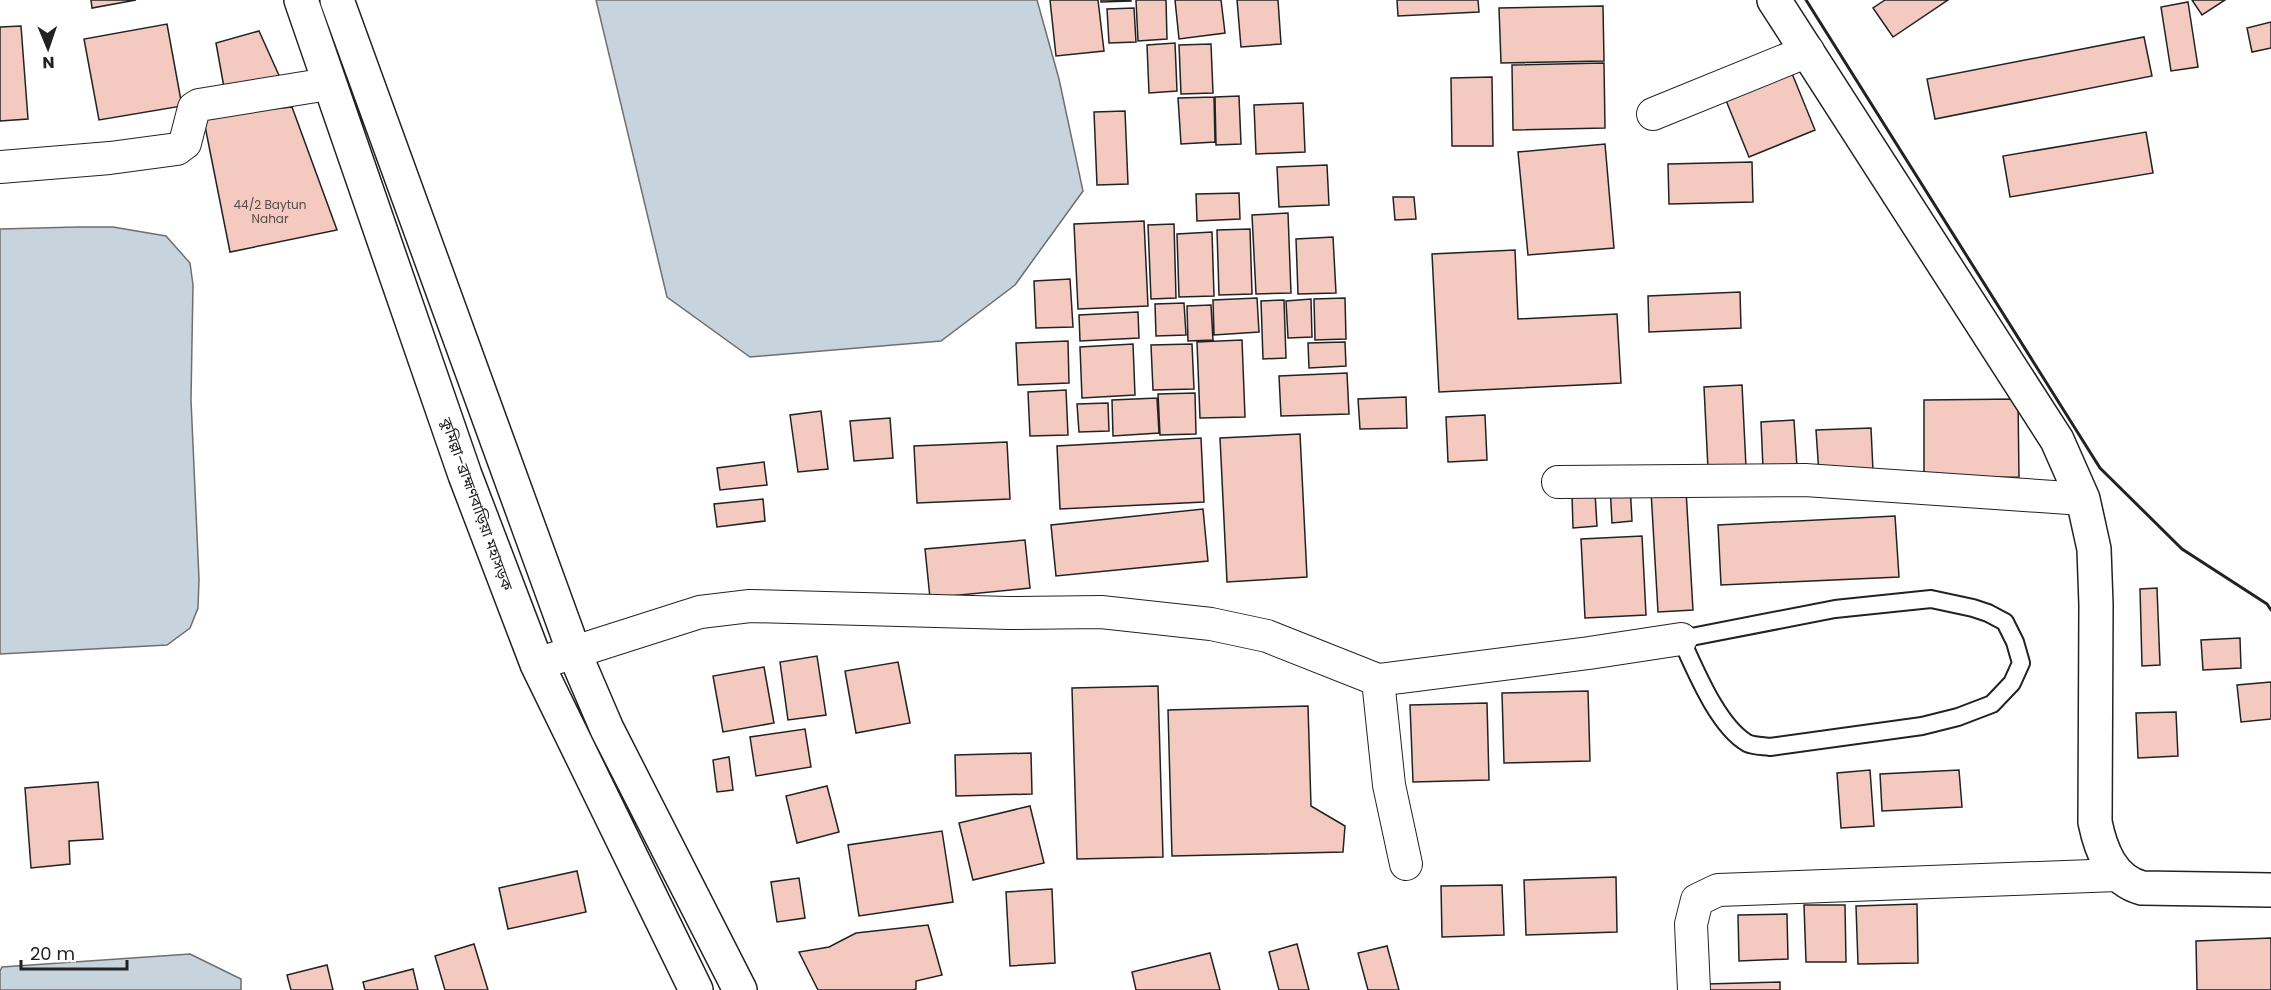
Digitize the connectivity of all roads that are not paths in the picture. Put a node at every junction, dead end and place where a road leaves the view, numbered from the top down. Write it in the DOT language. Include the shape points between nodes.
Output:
graph roads {
  1 [pos="301,0"];
  2 [pos="337,0"];
  3 [pos="1774,0"];
  4 [pos="1808,51"];
  5 [pos="328,84"];
  6 [pos="1653,114"];
  7 [pos="0,167"];
  8 [pos="1558,482"];
  9 [pos="2083,499"];
  10 [pos="1681,639"];
  11 [pos="574,652"];
  12 [pos="537,664"];
  13 [pos="1378,680"];
  14 [pos="1406,864"];
  15 [pos="2117,875"];
  16 [pos="2271,890"];
  17 [pos="696,990"];
  18 [pos="740,990"];
  19 [pos="1694,990"];
  1 -- 5 [label="main road, কুমিল্লা–ব্রাহ্মণবাড়িয়া মহাসড়ক"];
  2 -- 11 [label="main road"];
  3 -- 4 [label="main road"];
  4 -- 6 [label="street"];
  4 -- 9 [label="main road" via="2057,440"];
  5 -- 7 [label="street" via="200,105 194,108 184,142 177,149"];
  5 -- 12 [label="main road, কুমিল্লা–ব্রাহ্মণবাড়িয়া মহাসড়ক" via="465,475"];
  8 -- 9 [label="street" via="1805,480"];
  9 -- 15 [label="main road" via="2094,549 2095,822 2099,842"];
  10 -- 10 [label="lane" via="1726,723 1748,744 1770,747 1922,726 1958,717 1992,704 2012,683 2021,663 2005,622 1973,608 1931,598 1835,609"];
  10 -- 13 [label="street"];
  11 -- 12 [label="street"];
  11 -- 13 [label="street" via="700,612 750,606 1101,612 1211,624 1267,636"];
  11 -- 18 [label="main road" via="607,729"];
  12 -- 17 [label="main road, কুমিল্লা–ব্রাহ্মণবাড়িয়া মহাসড়ক"];
  13 -- 14 [label="street" via="1389,785"];
  15 -- 16 [label="main road" via="2129,885 2158,890"];
  15 -- 19 [label="street" via="1718,890 1697,900 1691,924"];
}
